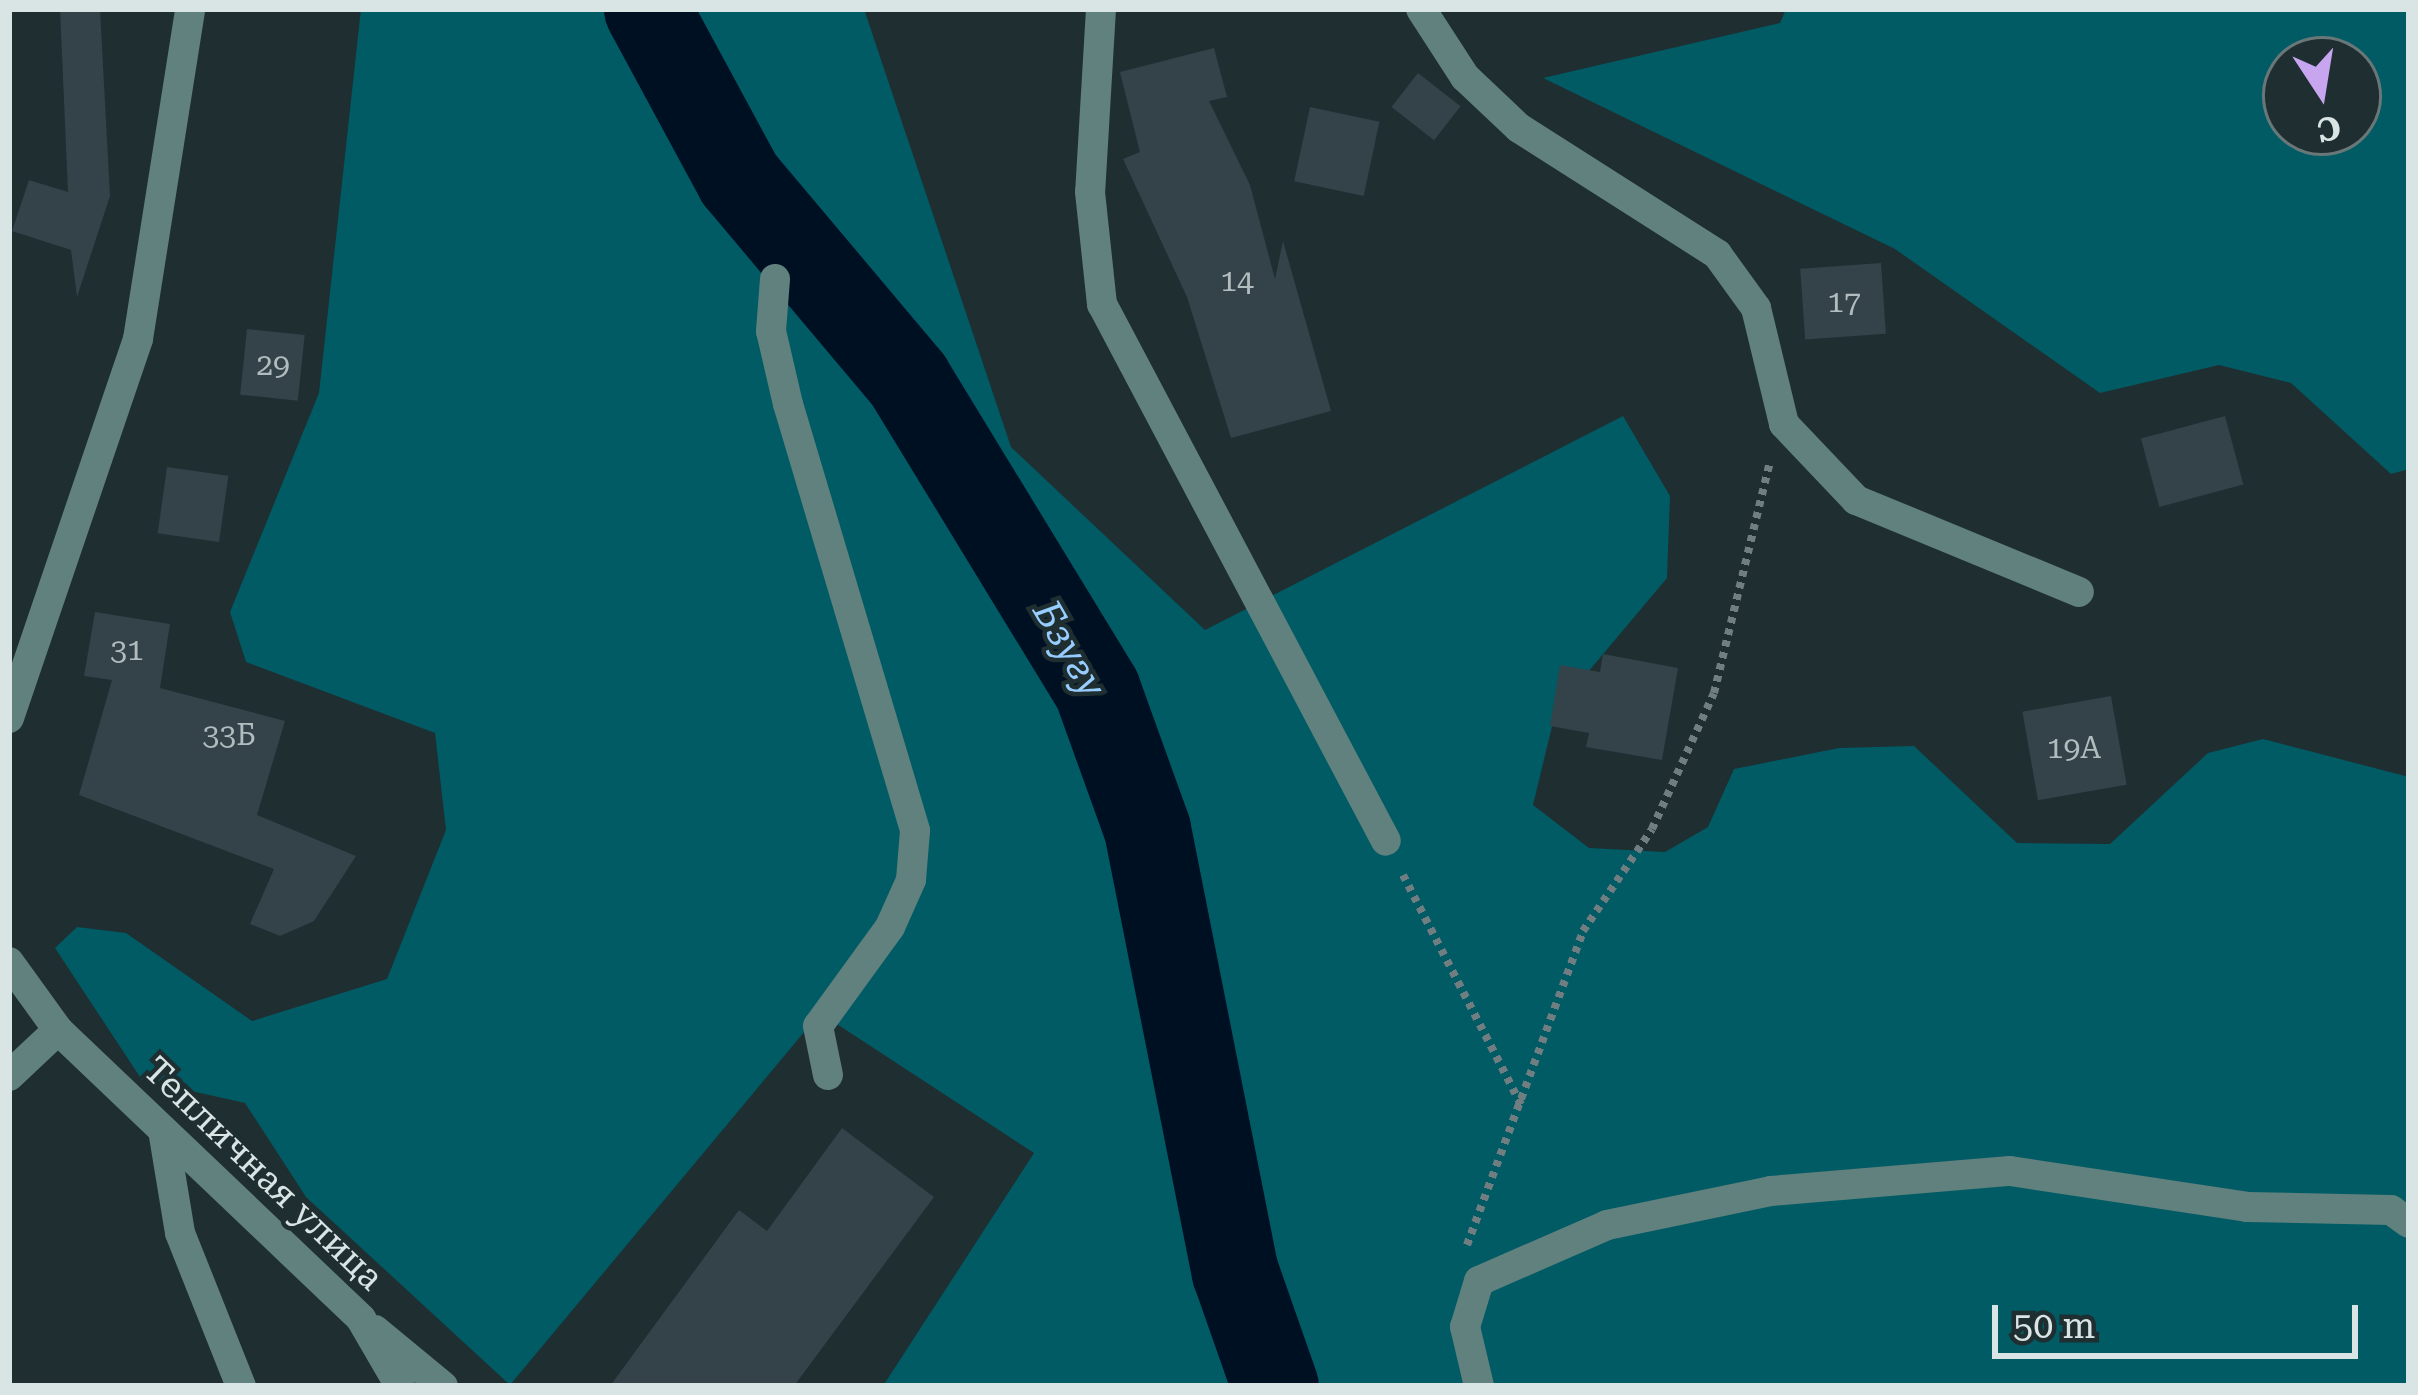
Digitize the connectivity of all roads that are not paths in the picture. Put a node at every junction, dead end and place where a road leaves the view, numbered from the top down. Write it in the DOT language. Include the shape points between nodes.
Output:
graph roads {
  1 [pos="190,9"];
  2 [pos="1100,9"];
  3 [pos="1421,9"];
  4 [pos="775,278"];
  5 [pos="2079,592"];
  6 [pos="9,718"];
  7 [pos="1387,841"];
  8 [pos="9,962"];
  9 [pos="58,1030"];
  10 [pos="828,1075"];
  11 [pos="9,1076"];
  12 [pos="164,1136"];
  13 [pos="2409,1223"];
  14 [pos="361,1319"];
  15 [pos="241,1386"];
  16 [pos="400,1386"];
  17 [pos="443,1386"];
  18 [pos="1479,1386"];
  1 -- 6 [label="street" via="138,339"];
  2 -- 7 [label="street" via="1090,192 1102,304"];
  3 -- 5 [label="street" via="1465,77 1519,128 1729,268 1756,308 1784,424 1856,500"];
  4 -- 10 [label="street" via="771,331 788,404 915,831 911,880 890,927 818,1026"];
  8 -- 9 [label="street, Тепличная улица"];
  9 -- 11 [label="street"];
  9 -- 12 [label="street, Тепличная улица"];
  12 -- 14 [label="street, Тепличная улица"];
  12 -- 15 [label="street" via="180,1233"];
  13 -- 18 [label="street" via="2391,1210 2247,1207 2010,1171 1814,1187 1607,1226 1479,1281 1468,1301"];
  14 -- 16 [label="street, Тепличная улица"];
  14 -- 17 [label="street"];
}
